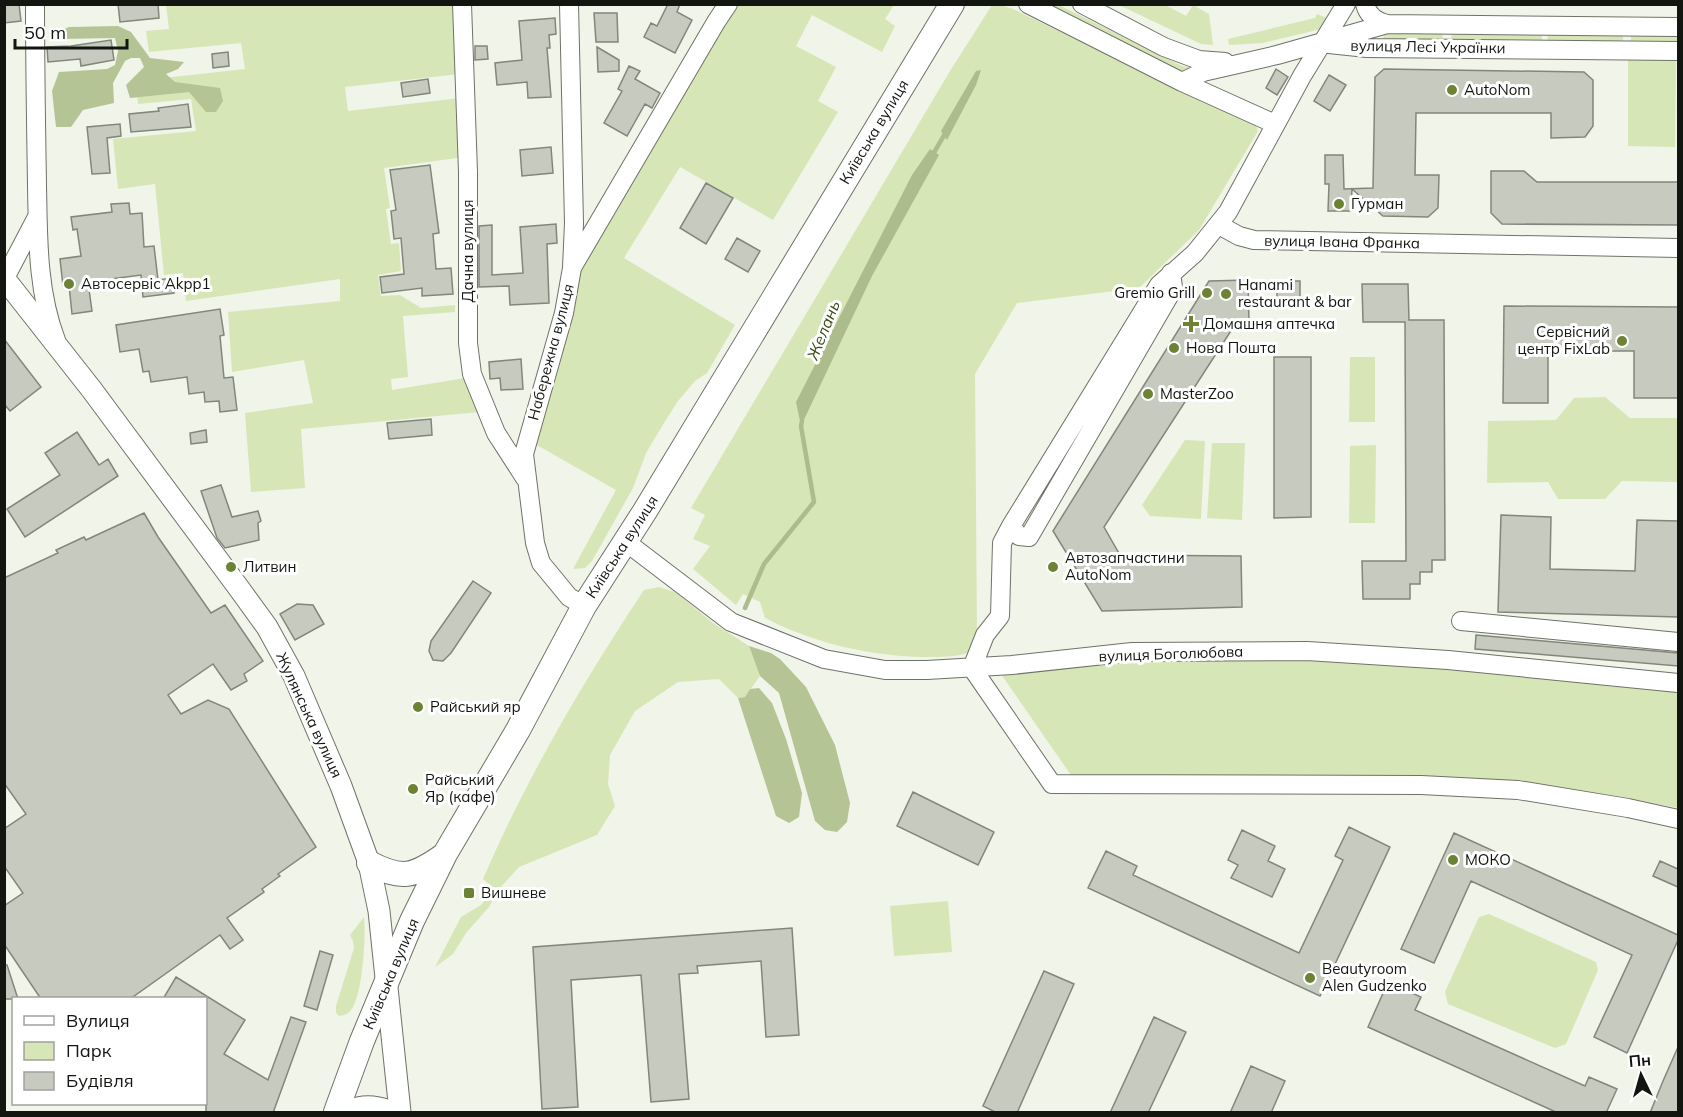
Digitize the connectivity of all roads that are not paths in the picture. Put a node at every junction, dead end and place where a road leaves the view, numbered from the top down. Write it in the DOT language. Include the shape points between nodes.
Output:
graph roads {
  1 [pos="35,4"];
  2 [pos="462,4"];
  3 [pos="569,4"];
  4 [pos="728,4"];
  5 [pos="952,4"];
  6 [pos="1028,4"];
  7 [pos="1082,4"];
  8 [pos="1346,4"];
  9 [pos="1365,4"];
  10 [pos="1386,24"];
  11 [pos="1678,27"];
  12 [pos="1321,43"];
  13 [pos="1385,48"];
  14 [pos="1678,51"];
  15 [pos="1239,63"];
  16 [pos="1182,82"];
  17 [pos="1275,124"];
  18 [pos="38,216"];
  19 [pos="1219,225"];
  20 [pos="1678,248"];
  21 [pos="572,268"];
  22 [pos="5,278"];
  23 [pos="60,348"];
  24 [pos="528,484"];
  25 [pos="626,542"];
  26 [pos="584,606"];
  27 [pos="1461,621"];
  28 [pos="1678,642"];
  29 [pos="972,668"];
  30 [pos="1678,683"];
  31 [pos="1678,819"];
  32 [pos="445,854"];
  33 [pos="369,863"];
  34 [pos="386,985"];
  35 [pos="336,1113"];
  36 [pos="350,1113"];
  37 [pos="387,1113"];
  38 [pos="400,1113"];
  1 -- 18 [label="street"];
  2 -- 24 [label="street, Дачна вулиця" via="468,172 468,343 472,374 496,433"];
  3 -- 21 [label="street, Набережна вулиця"];
  4 -- 21 [label="street"];
  5 -- 25 [label="main road, Київська вулиця"];
  6 -- 16 [label="street"];
  7 -- 15 [label="street" via="1199,60"];
  8 -- 12 [label="street"];
  9 -- 10 [label="street" via="1372,17"];
  10 -- 11 [label="street, вулиця Лесі Українки"];
  10 -- 12 [label="street, вулиця Лесі Українки"];
  10 -- 13 [label="street" via="1378,36"];
  12 -- 13 [label="street, вулиця Лесі Українки"];
  12 -- 15 [label="street"];
  12 -- 17 [label="street"];
  13 -- 14 [label="street, вулиця Лесі Українки"];
  15 -- 16 [label="street"];
  16 -- 17 [label="street"];
  17 -- 19 [label="street"];
  18 -- 22 [label="street"];
  18 -- 23 [label="street" via="43,292"];
  19 -- 20 [label="street, вулиця Івана Франка" via="1254,240"];
  19 -- 29 [label="street" via="1171,273 1173,287 1169,296 1029,537 1018,536 1011,526 1002,543 1000,616 985,635"];
  21 -- 24 [label="street, Набережна вулиця" via="564,313 524,454"];
  22 -- 23 [label="street, Жулянська вулиця"];
  23 -- 33 [label="street, Жулянська вулиця" via="267,627 294,676"];
  24 -- 26 [label="street, Набережна вулиця" via="541,562 568,597"];
  25 -- 26 [label="main road, Київська вулиця"];
  25 -- 29 [label="street, вулиця Боголюбова" via="731,622 824,659 885,670"];
  26 -- 32 [label="main road, Київська вулиця" via="518,730"];
  27 -- 28 [label="street"];
  29 -- 30 [label="street, вулиця Боголюбова" via="1132,652 1307,651 1448,660"];
  29 -- 31 [label="street" via="1052,784 1421,785 1508,789"];
  32 -- 33 [label="main road" via="423,870 403,875"];
  32 -- 34 [label="main road, Київська вулиця"];
  33 -- 34 [label="street, Жулянська вулиця" via="379,910"];
  34 -- 35 [label="main road, Київська вулиця"];
  34 -- 38 [label="street, Жулянська вулиця"];
  36 -- 37 [label="main road" via="371,1108"];
}
